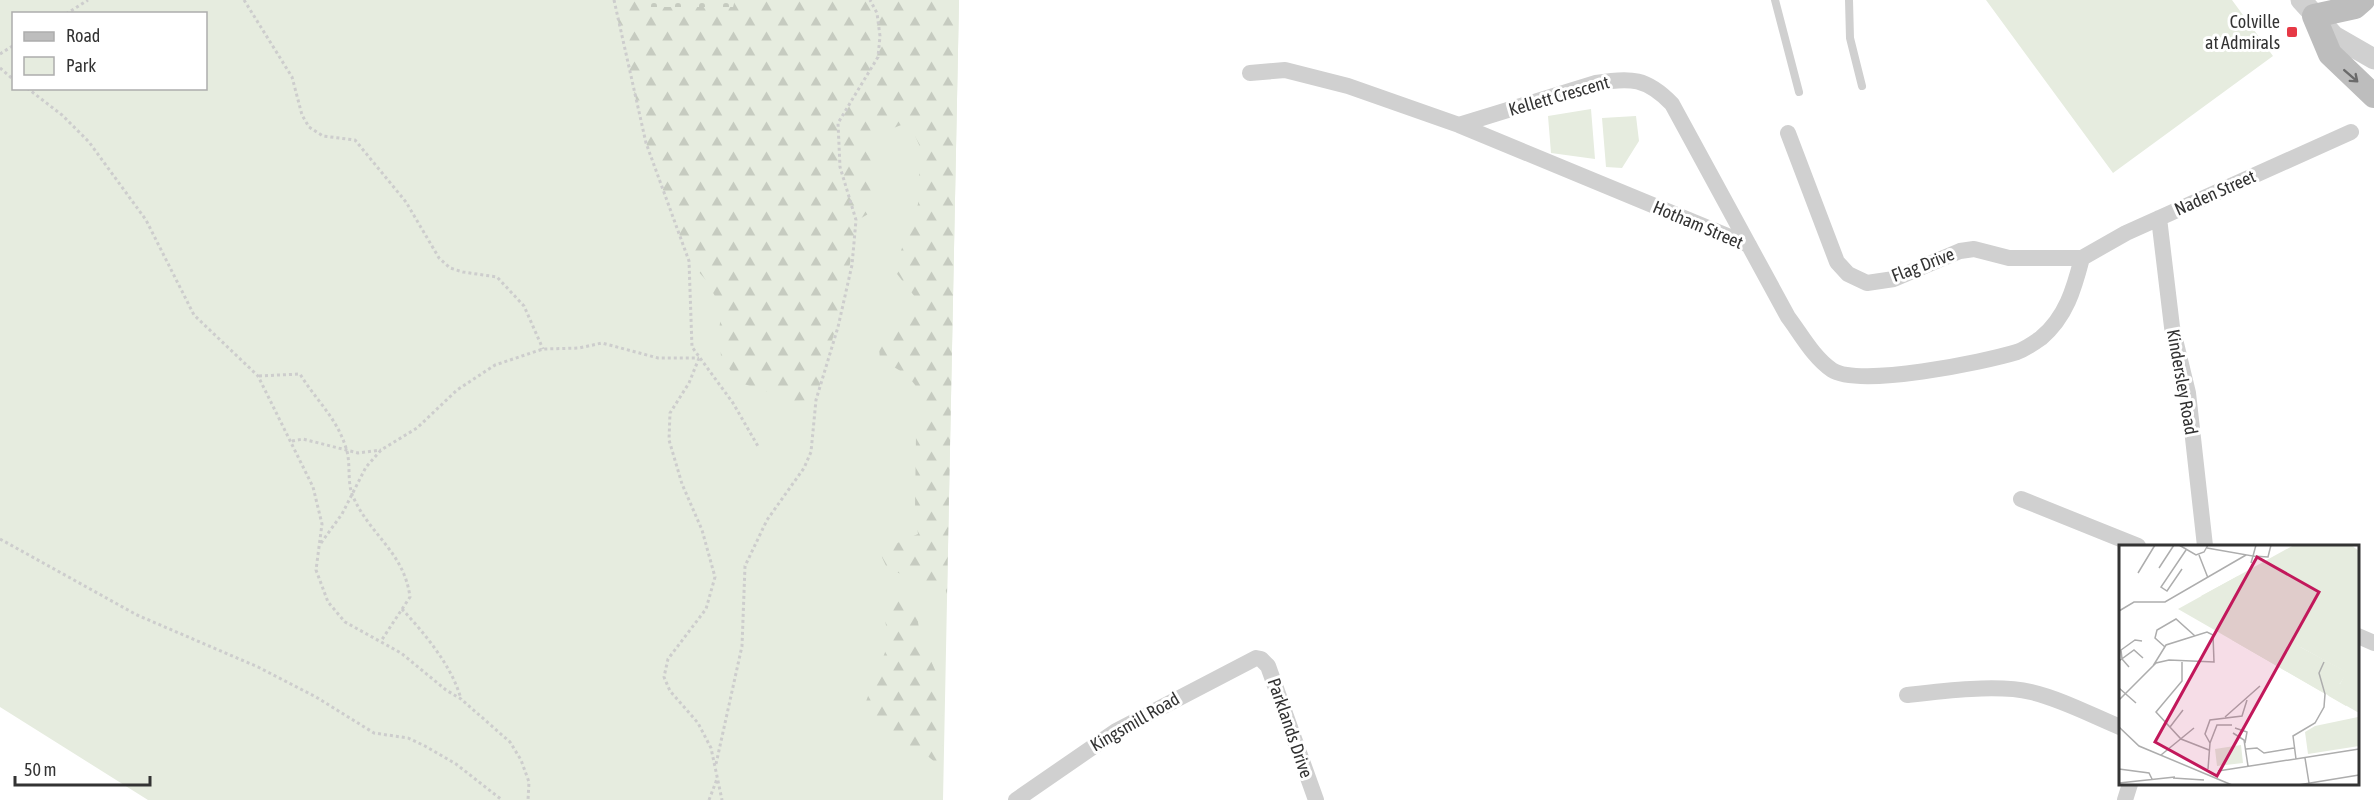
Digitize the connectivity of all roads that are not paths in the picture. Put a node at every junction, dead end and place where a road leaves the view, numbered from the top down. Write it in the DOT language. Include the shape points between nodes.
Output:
graph roads {
  1 [pos="1775,0"];
  2 [pos="1849,0"];
  3 [pos="2363,0"];
  4 [pos="2308,8"];
  5 [pos="2374,59"];
  6 [pos="1250,73"];
  7 [pos="1862,86"];
  8 [pos="1799,92"];
  9 [pos="2374,96"];
  10 [pos="1459,125"];
  11 [pos="2351,132"];
  12 [pos="1788,134"];
  13 [pos="2159,218"];
  14 [pos="1749,245"];
  15 [pos="2082,258"];
  16 [pos="2021,499"];
  17 [pos="2136,545"];
  18 [pos="2205,545"];
  19 [pos="2359,636"];
  20 [pos="2374,643"];
  21 [pos="1261,659"];
  22 [pos="1907,695"];
  23 [pos="2119,726"];
  24 [pos="2129,785"];
  25 [pos="1016,800"];
  26 [pos="1316,800"];
  27 [pos="2125,800"];
  1 -- 8 [label="lane"];
  2 -- 7 [label="lane" via="1850,38"];
  3 -- 4 [label="main road" via="2355,8"];
  4 -- 5 [label="street" via="2334,36"];
  4 -- 9 [label="main road, one-way" via="2330,54"];
  6 -- 10 [label="street, Hotham Street" via="1285,70 1348,86"];
  10 -- 14 [label="street, Hotham Street"];
  10 -- 14 [label="street, Kellett Crescent" via="1596,83 1618,79 1647,83 1672,104"];
  11 -- 13 [label="street, Naden Street"];
  12 -- 15 [label="street, Flag Drive" via="1837,262 1848,274 1867,283 1894,279 1960,251 1974,249 2009,258"];
  13 -- 15 [label="street, Naden Street" via="2102,244"];
  13 -- 18 [label="street, Kindersley Road" via="2172,327 2188,393"];
  14 -- 15 [label="street, Hotham Street" via="1810,347 1832,370 1853,377 1881,377 2019,351 2040,339 2057,322 2072,296"];
  16 -- 17 [label="street"];
  19 -- 20 [label="street"];
  21 -- 25 [label="street, Kingsmill Road" via="1251,659 1116,731"];
  21 -- 26 [label="street, Parklands Drive" via="1268,666"];
  22 -- 23 [label="street" via="2020,690"];
  24 -- 27 [label="street"];
}
